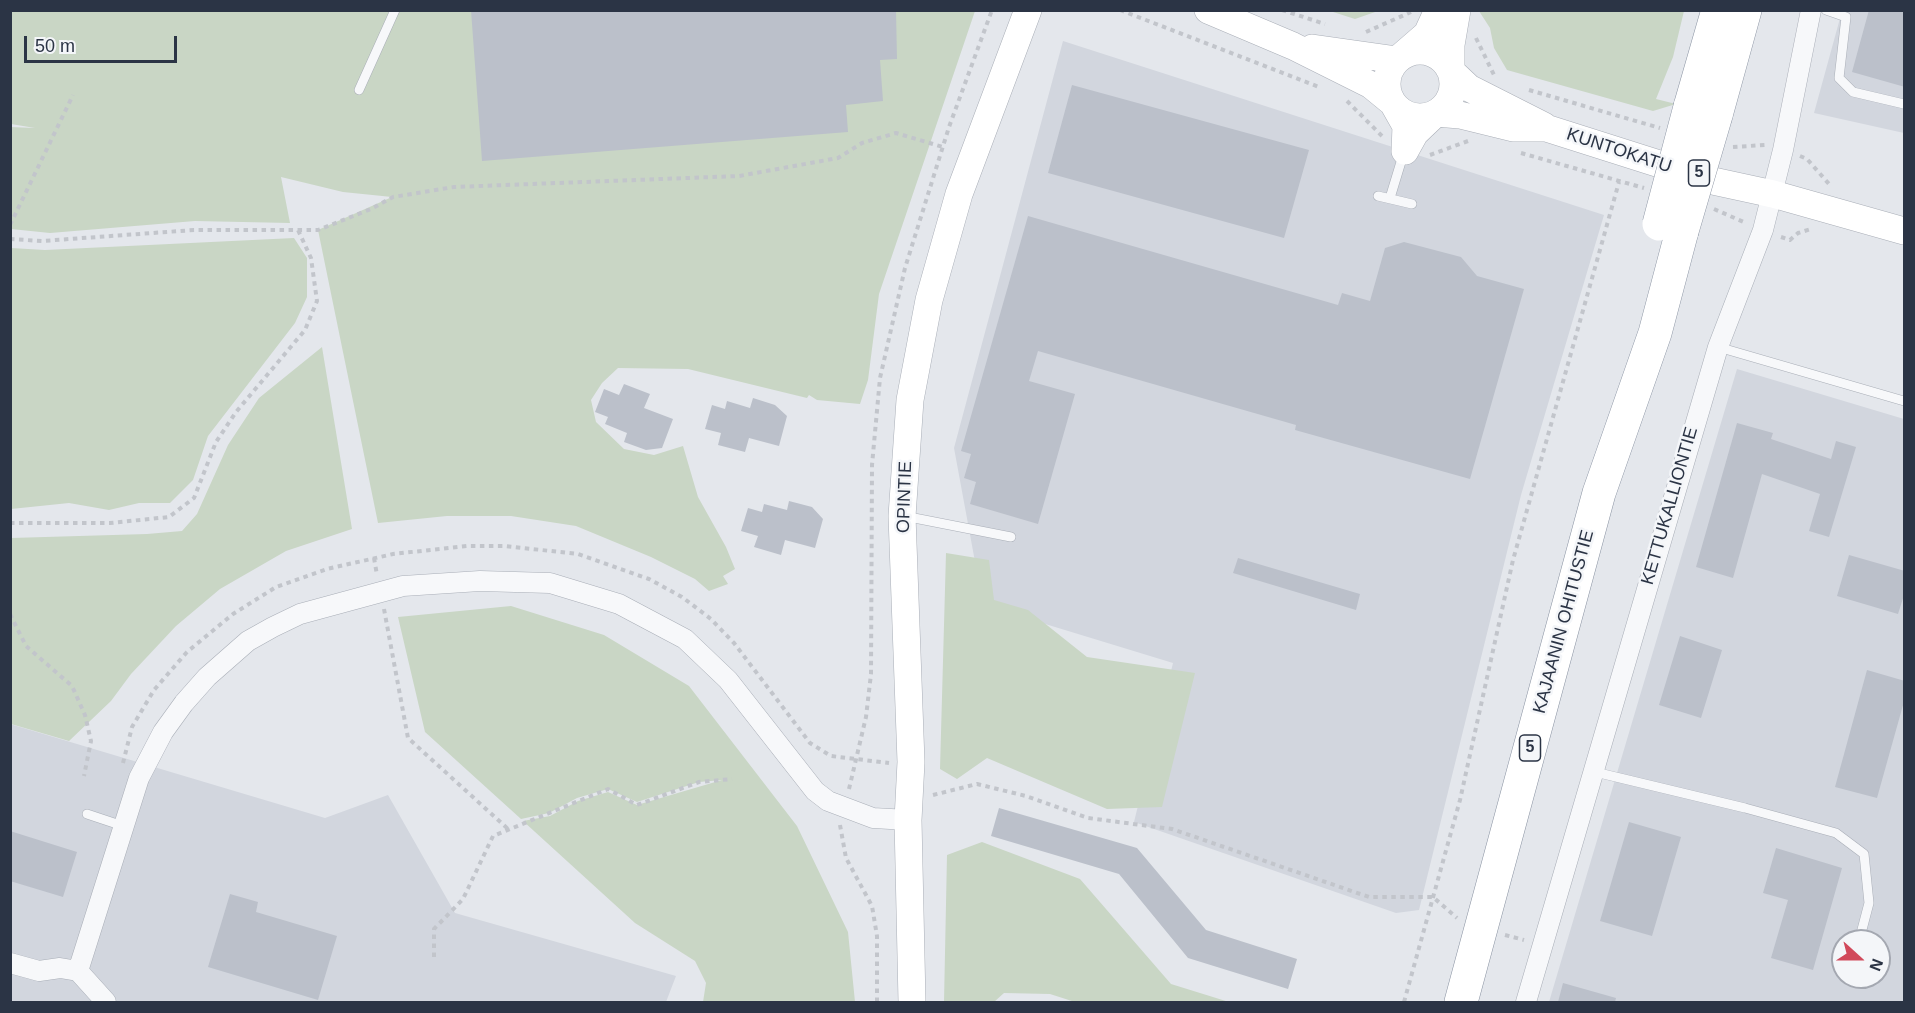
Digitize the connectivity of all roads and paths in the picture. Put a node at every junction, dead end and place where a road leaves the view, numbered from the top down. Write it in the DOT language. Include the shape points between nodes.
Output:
graph roads {
  1 [pos="395,10"];
  2 [pos="1028,10"];
  3 [pos="1282,10"];
  4 [pos="1414,10"];
  5 [pos="1718,10"];
  6 [pos="1745,10"];
  7 [pos="1811,10"];
  8 [pos="1826,10"];
  9 [pos="1223,13"];
  10 [pos="1450,13"];
  11 [pos="1847,14"];
  12 [pos="1326,25"];
  13 [pos="1359,35"];
  14 [pos="1293,46"];
  15 [pos="1397,60"];
  16 [pos="1451,71"];
  17 [pos="1496,81"];
  18 [pos="1518,87"];
  19 [pos="359,90"];
  20 [pos="74,95"];
  21 [pos="1393,103"];
  22 [pos="1905,104"];
  23 [pos="1703,111"];
  24 [pos="1436,114"];
  25 [pos="1546,128"];
  26 [pos="1661,128"];
  27 [pos="943,147"];
  28 [pos="1726,147"];
  29 [pos="1783,150"];
  30 [pos="1405,151"];
  31 [pos="1836,186"];
  32 [pos="1650,190"];
  33 [pos="1773,194"];
  34 [pos="1378,195"];
  35 [pos="1390,198"];
  36 [pos="1412,204"];
  37 [pos="1706,206"];
  38 [pos="10,225"];
  39 [pos="1814,228"];
  40 [pos="298,230"];
  41 [pos="1763,230"];
  42 [pos="1905,231"];
  43 [pos="10,239"];
  44 [pos="1718,347"];
  45 [pos="1905,401"];
  46 [pos="902,516"];
  47 [pos="10,522"];
  48 [pos="1011,537"];
  49 [pos="374,558"];
  50 [pos="381,592"];
  51 [pos="10,614"];
  52 [pos="856,760"];
  53 [pos="121,769"];
  54 [pos="1595,772"];
  55 [pos="84,776"];
  56 [pos="732,779"];
  57 [pos="925,797"];
  58 [pos="87,814"];
  59 [pos="908,820"];
  60 [pos="123,826"];
  61 [pos="508,829"];
  62 [pos="1433,897"];
  63 [pos="1462,923"];
  64 [pos="1862,929"];
  65 [pos="1498,933"];
  66 [pos="1543,946"];
  67 [pos="434,957"];
  68 [pos="10,963"];
  69 [pos="78,971"];
  70 [pos="106,1002"];
  71 [pos="912,1002"];
  72 [pos="1404,1002"];
  73 [pos="1461,1002"];
  74 [pos="1526,1002"];
  1 -- 19 [label="lane"];
  2 -- 46 [label="street, OPINTIE" via="959,194 929,300 910,400"];
  3 -- 12 [label="path"];
  4 -- 13 [label="path"];
  5 -- 23 [label="highway, 5"];
  6 -- 23 [label="highway, 5"];
  7 -- 29 [label="street, KETTUKALLIONTIE"];
  8 -- 11 [label="lane"];
  9 -- 14 [label="street"];
  10 -- 15 [label="street"];
  10 -- 16 [label="street"];
  10 -- 17 [label="path" via="1471,27"];
  11 -- 22 [label="lane" via="1839,78 1853,92"];
  14 -- 15 [label="street"];
  14 -- 21 [label="street" via="1371,85"];
  15 -- 16 [label="street" via="1427,51 1437,55"];
  15 -- 21 [label="street" via="1388,76"];
  16 -- 24 [label="street" via="1450,100"];
  16 -- 25 [label="street" via="1469,88"];
  18 -- 26 [label="path"];
  20 -- 38 [label="path"];
  21 -- 24 [label="street" via="1408,115"];
  21 -- 30 [label="street" via="1406,126"];
  23 -- 73 [label="highway, KAJAANIN OHITUSTIE / 5, bridge" via="1673,233 1634,327 1599,493"];
  24 -- 25 [label="street, KUNTOKATU" via="1460,115 1513,128"];
  24 -- 30 [label="street" via="1415,133"];
  25 -- 33 [label="street, KUNTOKATU" via="1702,177"];
  27 -- 40 [label="path" via="897,133 862,143 838,158 739,176 454,187 393,197 318,230"];
  28 -- 29 [label="path" via="1765,145"];
  29 -- 31 [label="path" via="1808,159 1826,183"];
  29 -- 33 [label="street, KETTUKALLIONTIE"];
  30 -- 35 [label="lane"];
  32 -- 62 [label="path" via="1619,182 1513,560 1460,800"];
  33 -- 41 [label="street, KETTUKALLIONTIE"];
  33 -- 42 [label="street, KUNTOKATU"];
  34 -- 35 [label="lane"];
  35 -- 36 [label="lane"];
  37 -- 41 [label="path"];
  39 -- 41 [label="path" via="1790,240"];
  40 -- 43 [label="path" via="194,230 42,241"];
  40 -- 47 [label="path" via="311,258 317,301 305,330 236,412 216,442 194,498 170,517 110,523"];
  41 -- 44 [label="street, KETTUKALLIONTIE"];
  44 -- 45 [label="lane"];
  44 -- 54 [label="street, KETTUKALLIONTIE"];
  46 -- 48 [label="lane"];
  46 -- 59 [label="street, OPINTIE" via="911,762"];
  49 -- 50 [label="path"];
  49 -- 52 [label="path" via="467,546 505,546 578,554 649,579 711,619 810,743 831,756"];
  49 -- 53 [label="path" via="276,587 224,621 187,652 154,690 132,727"];
  50 -- 59 [label="street" via="403,586 469,582 550,583 619,604 685,639 728,680 815,791 828,801 873,818"];
  50 -- 60 [label="street" via="300,614 273,627 248,641 207,677 163,732 139,778"];
  50 -- 61 [label="path" via="408,738"];
  51 -- 55 [label="path" via="26,646 72,686 91,741"];
  54 -- 64 [label="lane" via="1836,832 1864,854 1869,903"];
  54 -- 66 [label="street, KETTUKALLIONTIE"];
  56 -- 61 [label="path" via="699,782 637,805 608,789"];
  57 -- 62 [label="path" via="977,784 1088,818 1172,829 1369,897"];
  58 -- 60 [label="lane"];
  59 -- 71 [label="street, OPINTIE"];
  60 -- 69 [label="street"];
  61 -- 67 [label="path" via="493,836 463,899 434,928"];
  62 -- 63 [label="path"];
  62 -- 72 [label="path"];
  65 -- 66 [label="path"];
  66 -- 74 [label="street, KETTUKALLIONTIE"];
  68 -- 69 [label="street" via="39,971"];
  69 -- 70 [label="street"];
}
